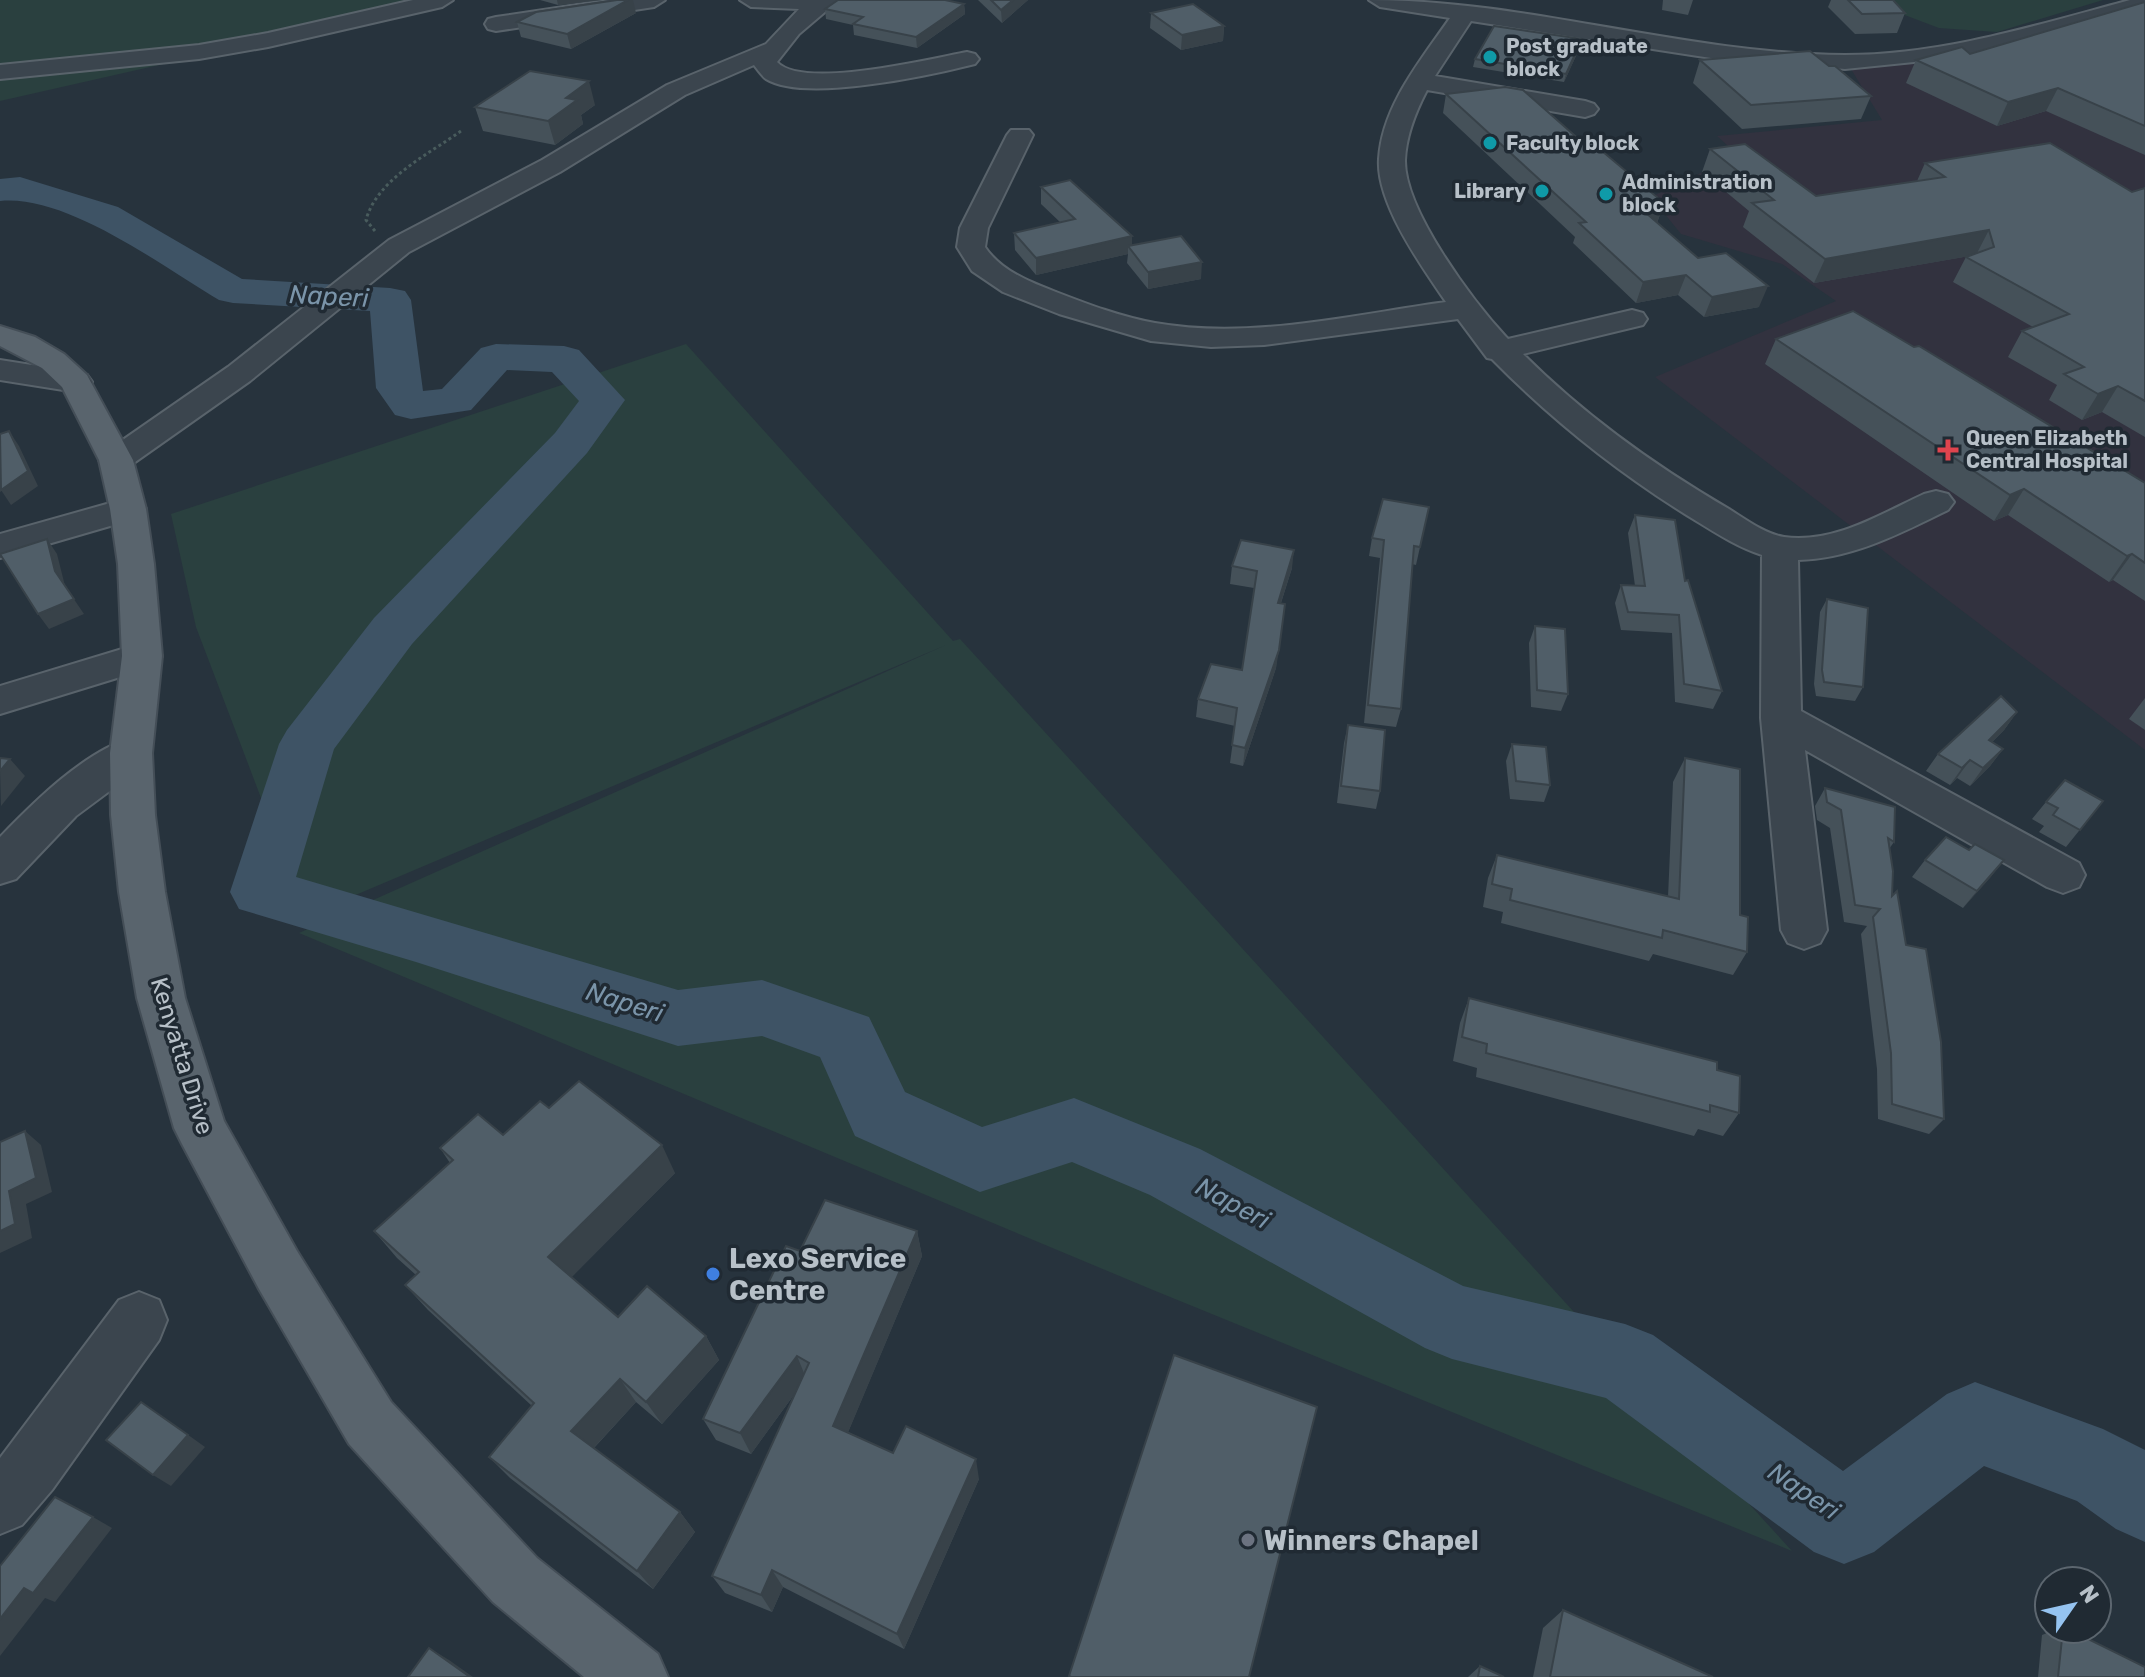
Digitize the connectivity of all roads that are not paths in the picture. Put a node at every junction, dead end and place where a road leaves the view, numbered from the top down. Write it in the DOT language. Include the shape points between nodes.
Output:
graph roads {
  1 [pos="442,0"];
  2 [pos="654,0"];
  3 [pos="751,0"];
  4 [pos="1380,0"];
  5 [pos="825,1"];
  6 [pos="2145,3"];
  7 [pos="1464,14"];
  8 [pos="496,24"];
  9 [pos="774,49"];
  10 [pos="967,59"];
  11 [pos="0,72"];
  12 [pos="1420,81"];
  13 [pos="1585,109"];
  14 [pos="1020,135"];
  15 [pos="1464,309"];
  16 [pos="1632,319"];
  17 [pos="0,335"];
  18 [pos="1498,351"];
  19 [pos="0,370"];
  20 [pos="76,382"];
  21 [pos="116,460"];
  22 [pos="1936,502"];
  23 [pos="128,509"];
  24 [pos="0,546"];
  25 [pos="1780,548"];
  26 [pos="142,656"];
  27 [pos="0,700"];
  28 [pos="1781,718"];
  29 [pos="131,753"];
  30 [pos="0,867"];
  31 [pos="2063,875"];
  32 [pos="1804,930"];
  33 [pos="139,1320"];
  34 [pos="0,1503"];
  35 [pos="635,1677"];
  1 -- 11 [label="street" via="199,52"];
  2 -- 8 [label="street"];
  3 -- 5 [label="street"];
  4 -- 7 [label="street"];
  5 -- 9 [label="street"];
  6 -- 7 [label="street" via="1973,49 1845,62 1727,53"];
  7 -- 12 [label="street"];
  9 -- 10 [label="street" via="764,62 766,69 809,82"];
  9 -- 21 [label="street" via="676,90 551,166 399,246 227,384"];
  12 -- 13 [label="street"];
  12 -- 15 [label="street" via="1399,124 1392,159 1398,193 1423,246"];
  14 -- 15 [label="street" via="974,228 971,247 982,265 1014,286 1070,308 1151,332 1211,338 1264,336"];
  15 -- 18 [label="street"];
  16 -- 18 [label="street"];
  17 -- 20 [label="main road, Kenyatta Drive" via="53,361"];
  18 -- 25 [label="street" via="1658,480 1717,518"];
  19 -- 20 [label="street"];
  20 -- 21 [label="main road, Kenyatta Drive"];
  21 -- 23 [label="main road, Kenyatta Drive"];
  22 -- 25 [label="street" via="1859,537"];
  23 -- 24 [label="street"];
  23 -- 26 [label="main road, Kenyatta Drive"];
  25 -- 28 [label="street"];
  26 -- 27 [label="street"];
  26 -- 29 [label="main road, Kenyatta Drive"];
  28 -- 31 [label="street"];
  28 -- 32 [label="street"];
  29 -- 30 [label="street" via="39,822"];
  29 -- 35 [label="main road, Kenyatta Drive" via="142,892 161,998 200,1128 370,1423 515,1580"];
  33 -- 34 [label="street" via="31,1469"];
}
